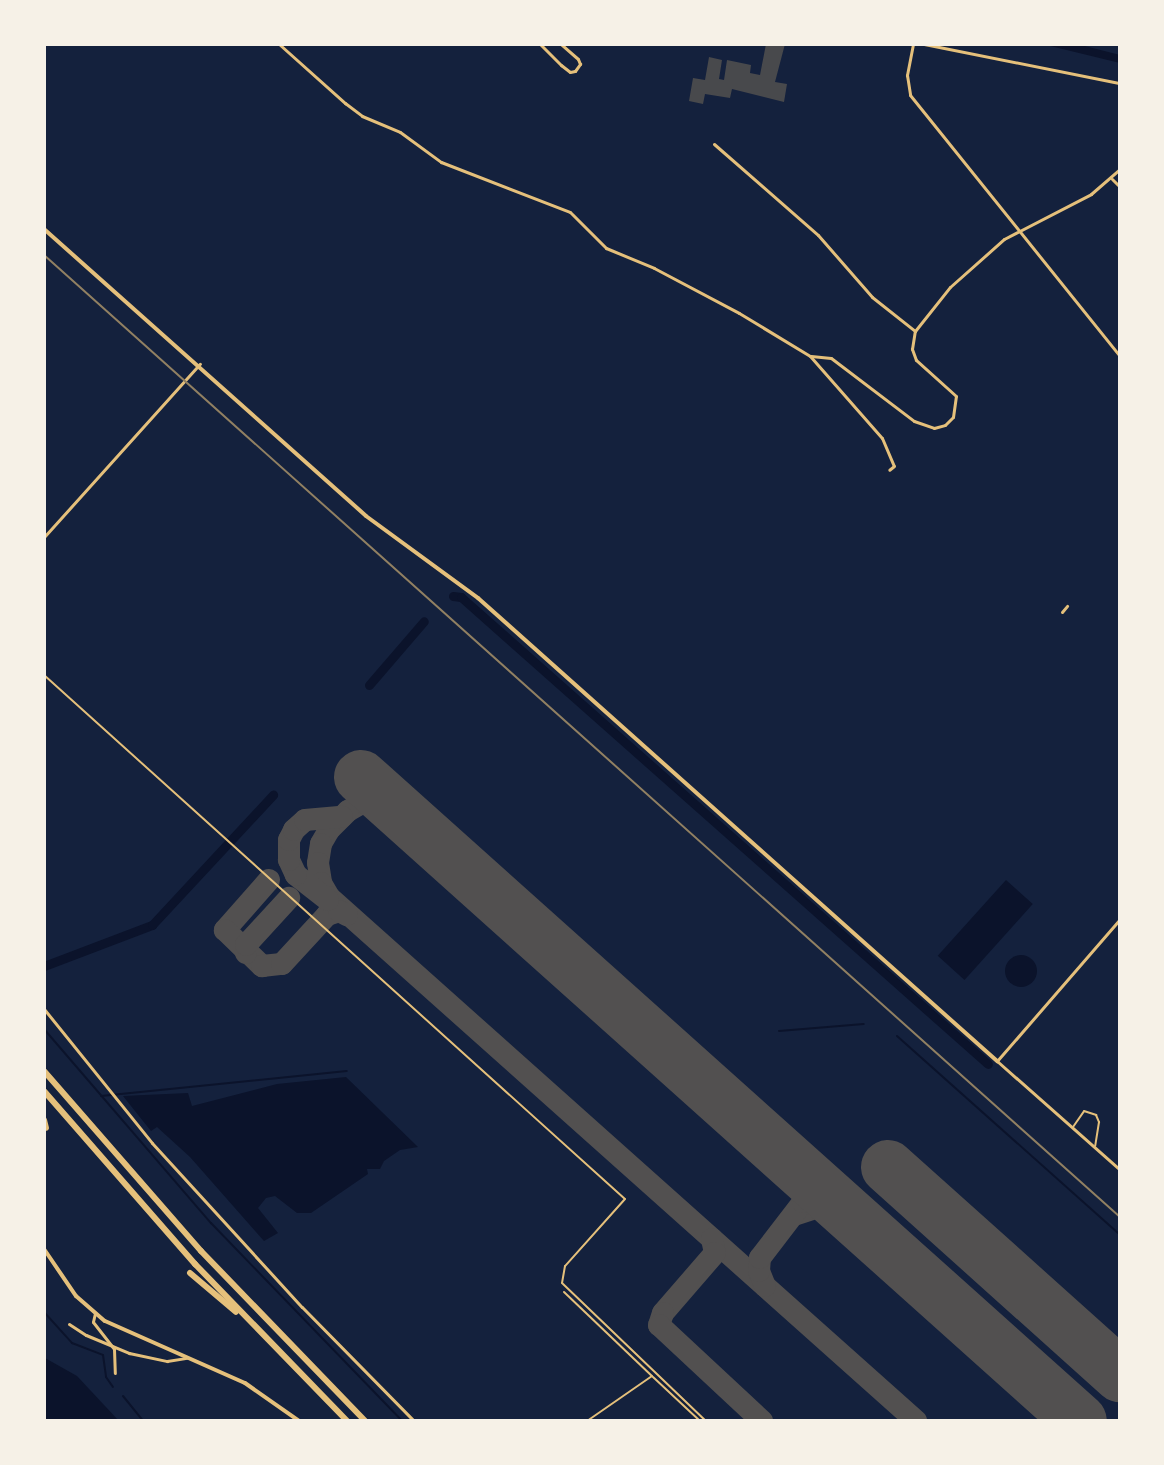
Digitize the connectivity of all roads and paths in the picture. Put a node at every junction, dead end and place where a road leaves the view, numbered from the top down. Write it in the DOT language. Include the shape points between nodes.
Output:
graph roads {
  1 [pos="279,44"];
  2 [pos="540,44"];
  3 [pos="561,44"];
  4 [pos="913,44"];
  5 [pos="924,44"];
  6 [pos="1120,83"];
  7 [pos="714,144"];
  8 [pos="1120,169"];
  9 [pos="1112,179"];
  10 [pos="1120,187"];
  11 [pos="44,229"];
  12 [pos="1017,230"];
  13 [pos="915,331"];
  14 [pos="810,356"];
  15 [pos="1120,356"];
  16 [pos="200,364"];
  17 [pos="889,470"];
  18 [pos="44,537"];
  19 [pos="1067,606"];
  20 [pos="1062,612"];
  21 [pos="44,675"];
  22 [pos="1120,919"];
  23 [pos="44,1009"];
  24 [pos="997,1061"];
  25 [pos="44,1071"];
  26 [pos="44,1091"];
  27 [pos="1073,1127"];
  28 [pos="1095,1147"];
  29 [pos="1120,1170"];
  30 [pos="44,1249"];
  31 [pos="190,1273"];
  32 [pos="564,1292"];
  33 [pos="95,1313"];
  34 [pos="69,1324"];
  35 [pos="269,1342"];
  36 [pos="114,1349"];
  37 [pos="187,1358"];
  38 [pos="115,1373"];
  39 [pos="652,1376"];
  40 [pos="299,1421"];
  41 [pos="347,1421"];
  42 [pos="365,1421"];
  43 [pos="414,1421"];
  44 [pos="587,1421"];
  45 [pos="700,1421"];
  46 [pos="706,1421"];
  1 -- 14 [label="street" via="362,116 400,132 441,162 570,212 606,248 654,268"];
  2 -- 3 [label="street" via="575,71 578,59"];
  4 -- 12 [label="street" via="907,75 910,95"];
  5 -- 6 [label="street"];
  7 -- 13 [label="street" via="818,235 872,297"];
  8 -- 9 [label="street"];
  9 -- 10 [label="street"];
  9 -- 12 [label="street"];
  11 -- 16 [label="street"];
  12 -- 13 [label="street" via="950,287"];
  12 -- 15 [label="street"];
  13 -- 14 [label="street" via="916,360 956,396 953,417 934,428 914,421 831,358"];
  14 -- 17 [label="street" via="882,438 894,466"];
  16 -- 18 [label="street"];
  16 -- 24 [label="street" via="366,516 478,598"];
  19 -- 20 [label="street"];
  21 -- 46 [label="lane" via="625,1199 565,1266 562,1283"];
  22 -- 24 [label="street"];
  23 -- 43 [label="street" via="116,1100 258,1260"];
  24 -- 27 [label="street"];
  25 -- 42 [label="highway" via="201,1251"];
  26 -- 35 [label="highway"];
  27 -- 28 [label="street"];
  27 -- 28 [label="lane" via="1084,1111 1096,1115"];
  28 -- 29 [label="street"];
  30 -- 33 [label="street" via="64,1282"];
  31 -- 35 [label="highway"];
  32 -- 39 [label="lane"];
  33 -- 36 [label="street" via="93,1322"];
  33 -- 37 [label="street"];
  34 -- 36 [label="street"];
  35 -- 41 [label="highway"];
  36 -- 37 [label="street" via="167,1361"];
  36 -- 38 [label="street"];
  37 -- 40 [label="street" via="245,1383"];
  39 -- 44 [label="lane"];
  39 -- 45 [label="lane"];
}
